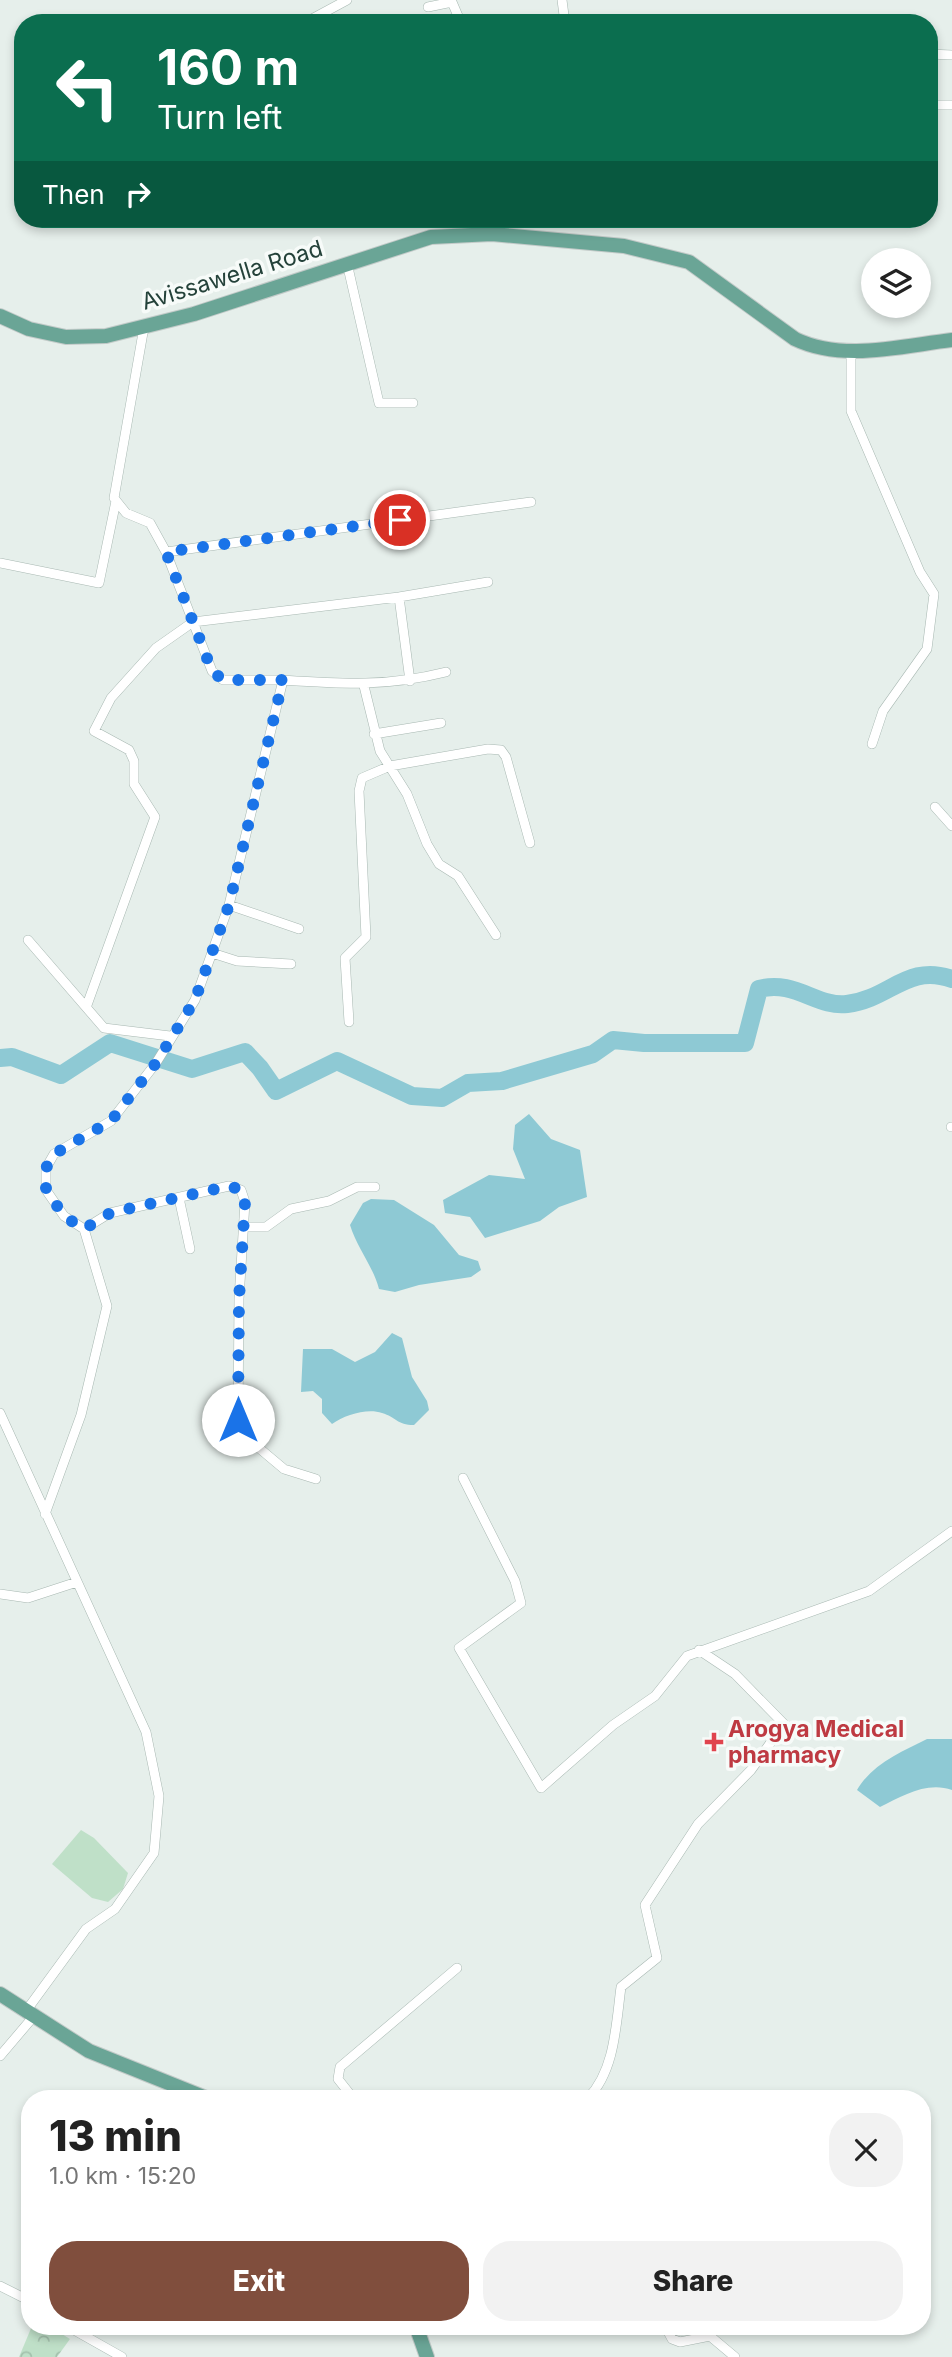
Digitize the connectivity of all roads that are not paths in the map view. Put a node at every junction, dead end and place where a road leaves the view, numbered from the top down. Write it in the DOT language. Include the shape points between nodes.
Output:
graph roads {
  1 [pos="347,0"];
  2 [pos="428,7"];
  3 [pos="321,14"];
  4 [pos="458,14"];
  5 [pos="481,228"];
  6 [pos="505,228"];
  7 [pos="347,262"];
  8 [pos="0,316"];
  9 [pos="144,327"];
  10 [pos="952,340"];
  11 [pos="851,352"];
  12 [pos="413,404"];
  13 [pos="116,501"];
  14 [pos="531,502"];
  15 [pos="166,552"];
  16 [pos="0,563"];
  17 [pos="488,582"];
  18 [pos="399,597"];
  19 [pos="193,622"];
  20 [pos="446,672"];
  21 [pos="283,680"];
  22 [pos="410,681"];
  23 [pos="364,686"];
  24 [pos="441,723"];
  25 [pos="374,734"];
  26 [pos="872,744"];
  27 [pos="390,766"];
  28 [pos="935,807"];
  29 [pos="952,826"];
  30 [pos="530,843"];
  31 [pos="229,905"];
  32 [pos="299,929"];
  33 [pos="496,935"];
  34 [pos="28,940"];
  35 [pos="212,953"];
  36 [pos="291,964"];
  37 [pos="87,1004"];
  38 [pos="349,1022"];
  39 [pos="170,1036"];
  40 [pos="375,1187"];
  41 [pos="179,1198"];
  42 [pos="244,1227"];
  43 [pos="84,1229"];
  44 [pos="190,1249"];
  45 [pos="0,1413"];
  46 [pos="463,1478"];
  47 [pos="316,1479"];
  48 [pos="46,1514"];
  49 [pos="952,1531"];
  50 [pos="77,1582"];
  51 [pos="0,1594"];
  52 [pos="699,1650"];
  53 [pos="457,1968"];
  54 [pos="0,1994"];
  55 [pos="30,2014"];
  56 [pos="0,2056"];
  57 [pos="185,2090"];
  58 [pos="347,2090"];
  59 [pos="596,2090"];
  60 [pos="0,2286"];
  61 [pos="21,2296"];
  62 [pos="83,2335"];
  63 [pos="419,2335"];
  64 [pos="670,2335"];
  65 [pos="122,2357"];
  66 [pos="427,2357"];
  67 [pos="735,2357"];
  1 -- 3 [label="street"];
  2 -- 4 [label="street" via="453,2"];
  5 -- 7 [label="main road, Avissawella Road" via="431,237"];
  6 -- 11 [label="main road, Avissawella Road" via="624,246 689,262 795,340"];
  7 -- 9 [label="main road, Avissawella Road"];
  7 -- 12 [label="street" via="379,403"];
  8 -- 9 [label="main road, Avissawella Road" via="66,337 106,336"];
  9 -- 13 [label="street" via="116,472"];
  10 -- 11 [label="main road, Avissawella Road"];
  11 -- 26 [label="street" via="851,411 920,572 934,594 928,649 883,711"];
  13 -- 15 [label="street" via="127,513 150,523"];
  13 -- 16 [label="street" via="99,583"];
  14 -- 15 [label="street"];
  15 -- 19 [label="street"];
  17 -- 18 [label="street"];
  18 -- 19 [label="street"];
  18 -- 22 [label="street"];
  19 -- 21 [label="street" via="212,671 223,680"];
  19 -- 37 [label="street" via="147,658 111,698 94,731 129,750 134,785 155,817"];
  20 -- 22 [label="street"];
  21 -- 23 [label="street"];
  21 -- 31 [label="street"];
  22 -- 23 [label="street"];
  23 -- 25 [label="street"];
  24 -- 25 [label="street"];
  25 -- 27 [label="street"];
  27 -- 30 [label="street" via="501,750"];
  27 -- 33 [label="street" via="439,864 458,876"];
  27 -- 38 [label="street" via="362,778 359,784 366,937 345,958"];
  28 -- 29 [label="street"];
  31 -- 32 [label="street"];
  31 -- 35 [label="street"];
  34 -- 37 [label="street"];
  35 -- 36 [label="street" via="237,961"];
  35 -- 39 [label="street" via="195,1000"];
  37 -- 39 [label="street" via="104,1028"];
  39 -- 43 [label="street" via="156,1063 111,1121 54,1154 46,1168 46,1190 64,1216"];
  40 -- 42 [label="street" via="357,1187 330,1200 290,1209 266,1227"];
  41 -- 42 [label="street" via="229,1186 241,1190"];
  41 -- 43 [label="street" via="110,1213"];
  41 -- 44 [label="street"];
  42 -- 47 [label="street" via="238,1420 253,1443 284,1469"];
  43 -- 48 [label="street" via="107,1306 81,1415"];
  45 -- 48 [label="street"];
  46 -- 52 [label="street" via="515,1581 521,1603 459,1648 541,1788 612,1725 655,1696 687,1656"];
  48 -- 50 [label="street"];
  49 -- 52 [label="street" via="869,1591"];
  50 -- 51 [label="street" via="28,1598"];
  50 -- 55 [label="street" via="146,1732 159,1796 154,1853 115,1909 86,1929"];
  52 -- 59 [label="street" via="735,1674 784,1724 751,1770 698,1824 645,1905 657,1958 621,1987 614,2042"];
  53 -- 58 [label="street" via="340,2067 338,2079"];
  54 -- 55 [label="main road"];
  55 -- 56 [label="street"];
  55 -- 57 [label="main road" via="89,2051"];
  60 -- 61 [label="street"];
  62 -- 65 [label="street"];
  63 -- 66 [label="main road"];
  64 -- 67 [label="street" via="680,2342 710,2336"];
}
